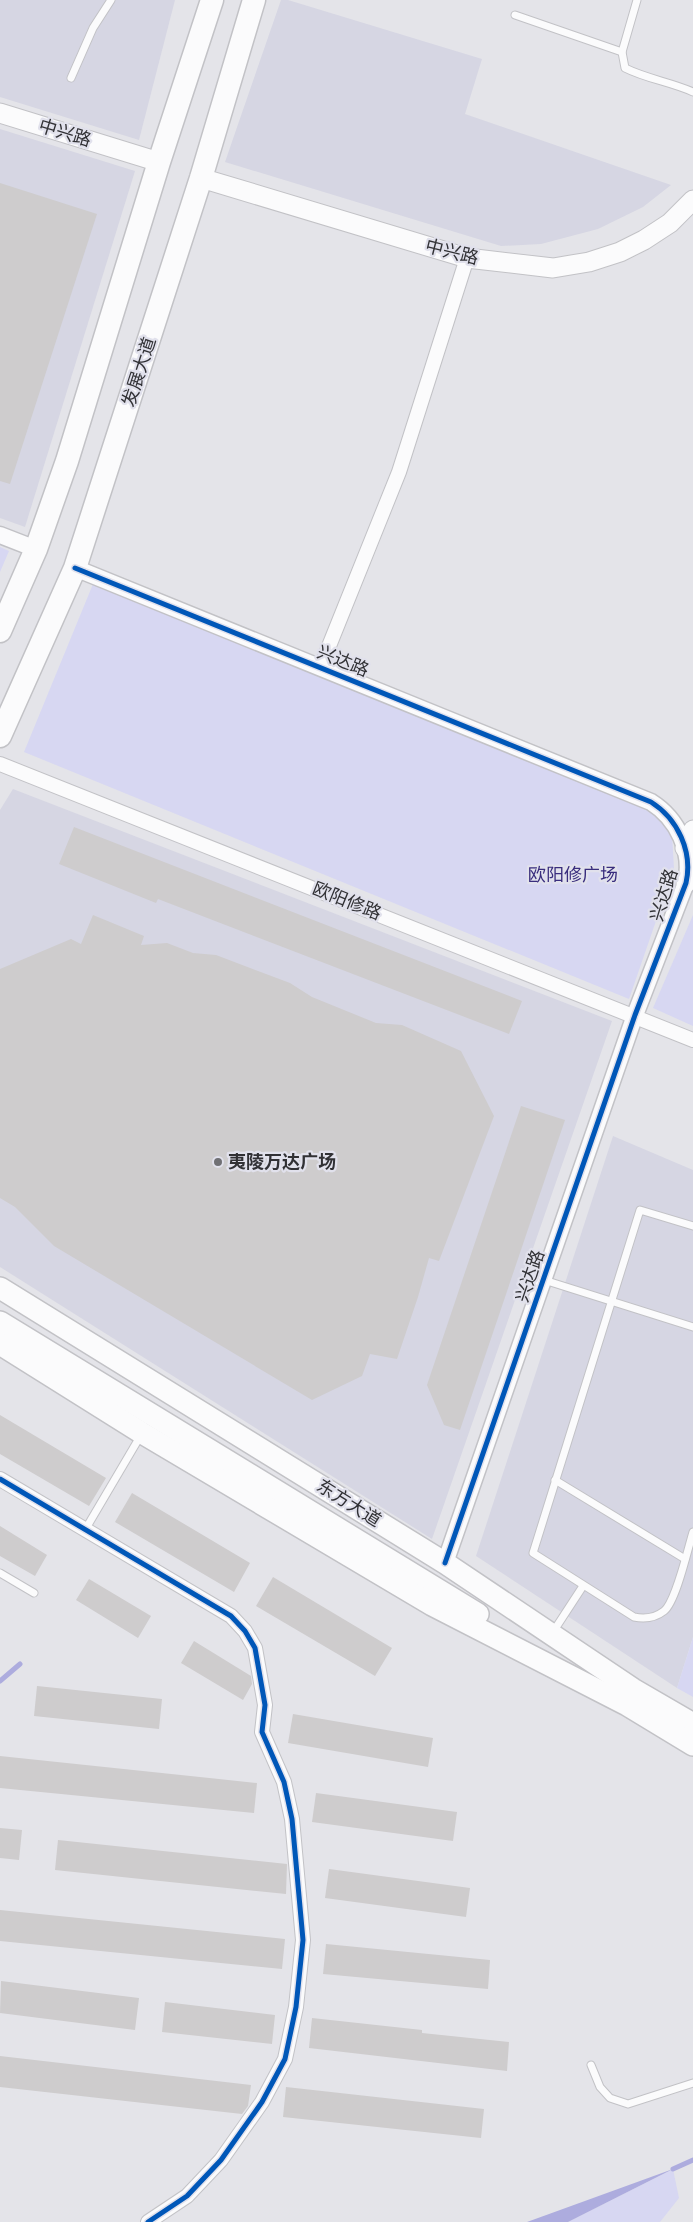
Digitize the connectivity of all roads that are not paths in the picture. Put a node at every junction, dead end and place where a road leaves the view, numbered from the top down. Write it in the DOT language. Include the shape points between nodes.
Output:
graph roads {
  1 [pos="111,0"];
  2 [pos="212,0"];
  3 [pos="254,0"];
  4 [pos="638,0"];
  5 [pos="515,16"];
  6 [pos="622,52"];
  7 [pos="71,78"];
  8 [pos="693,92"];
  9 [pos="0,113"];
  10 [pos="159,162"];
  11 [pos="202,178"];
  12 [pos="693,200"];
  13 [pos="467,258"];
  14 [pos="0,535"];
  15 [pos="36,549"];
  16 [pos="75,568"];
  17 [pos="0,631"];
  18 [pos="320,666"];
  19 [pos="0,736"];
  20 [pos="0,764"];
  21 [pos="693,830"];
  22 [pos="685,848"];
  23 [pos="690,875"];
  24 [pos="635,1015"];
  25 [pos="693,1040"];
  26 [pos="693,1226"];
  27 [pos="543,1280"];
  28 [pos="0,1288"];
  29 [pos="612,1302"];
  30 [pos="0,1305"];
  31 [pos="0,1322"];
  32 [pos="693,1328"];
  33 [pos="0,1344"];
  34 [pos="142,1433"];
  35 [pos="0,1479"];
  36 [pos="555,1480"];
  37 [pos="85,1530"];
  38 [pos="693,1532"];
  39 [pos="685,1559"];
  40 [pos="445,1563"];
  41 [pos="0,1573"];
  42 [pos="583,1586"];
  43 [pos="34,1593"];
  44 [pos="551,1634"];
  45 [pos="630,1697"];
  46 [pos="693,1724"];
  47 [pos="693,1745"];
  48 [pos="591,2065"];
  49 [pos="693,2083"];
  50 [pos="148,2222"];
  1 -- 7 [label="lane" via="93,28"];
  2 -- 10 [label="highway"];
  3 -- 11 [label="highway, 发展大道"];
  4 -- 6 [label="lane"];
  5 -- 6 [label="lane"];
  6 -- 8 [label="lane" via="625,68"];
  9 -- 10 [label="main road, 中兴路"];
  10 -- 15 [label="highway" via="67,462"];
  11 -- 13 [label="main road, 中兴路"];
  11 -- 16 [label="highway, 发展大道"];
  12 -- 13 [label="main road, 中兴路" via="670,223 644,240 589,262 553,268"];
  13 -- 18 [label="street" via="399,472"];
  14 -- 15 [label="street"];
  15 -- 17 [label="highway"];
  16 -- 18 [label="street, 兴达路"];
  16 -- 19 [label="highway, 发展大道"];
  18 -- 22 [label="street, 兴达路" via="651,802 670,817"];
  20 -- 24 [label="street, 欧阳修路"];
  21 -- 22 [label="main road"];
  22 -- 23 [label="street, 兴达路"];
  23 -- 24 [label="street, 兴达路"];
  24 -- 25 [label="street, 欧阳修路"];
  24 -- 27 [label="street, 兴达路"];
  26 -- 29 [label="lane" via="640,1210"];
  27 -- 29 [label="lane"];
  27 -- 40 [label="street, 兴达路"];
  28 -- 40 [label="main road, 东方大道"];
  29 -- 32 [label="lane"];
  29 -- 36 [label="lane"];
  30 -- 45 [label="main road" via="434,1572"];
  31 -- 45 [label="main road"];
  33 -- 34 [label="main road, 东方大道"];
  34 -- 37 [label="lane"];
  34 -- 45 [label="main road, 东方大道" via="432,1605"];
  35 -- 37 [label="street"];
  36 -- 39 [label="lane"];
  36 -- 42 [label="lane" via="533,1553"];
  37 -- 50 [label="street" via="231,1616 245,1631 255,1648 260,1671 265,1705 262,1732 284,1782 292,1819 298,1882 303,1940 296,2007 285,2059 262,2102 221,2160 187,2196"];
  38 -- 39 [label="lane"];
  39 -- 42 [label="lane" via="673,1598 666,1610 657,1615 634,1617"];
  40 -- 44 [label="main road, 东方大道"];
  41 -- 43 [label="lane"];
  42 -- 44 [label="lane"];
  44 -- 45 [label="main road, 东方大道"];
  45 -- 46 [label="main road, 东方大道"];
  45 -- 47 [label="main road, 东方大道"];
  48 -- 49 [label="lane" via="600,2087 610,2098 628,2104"];
}
